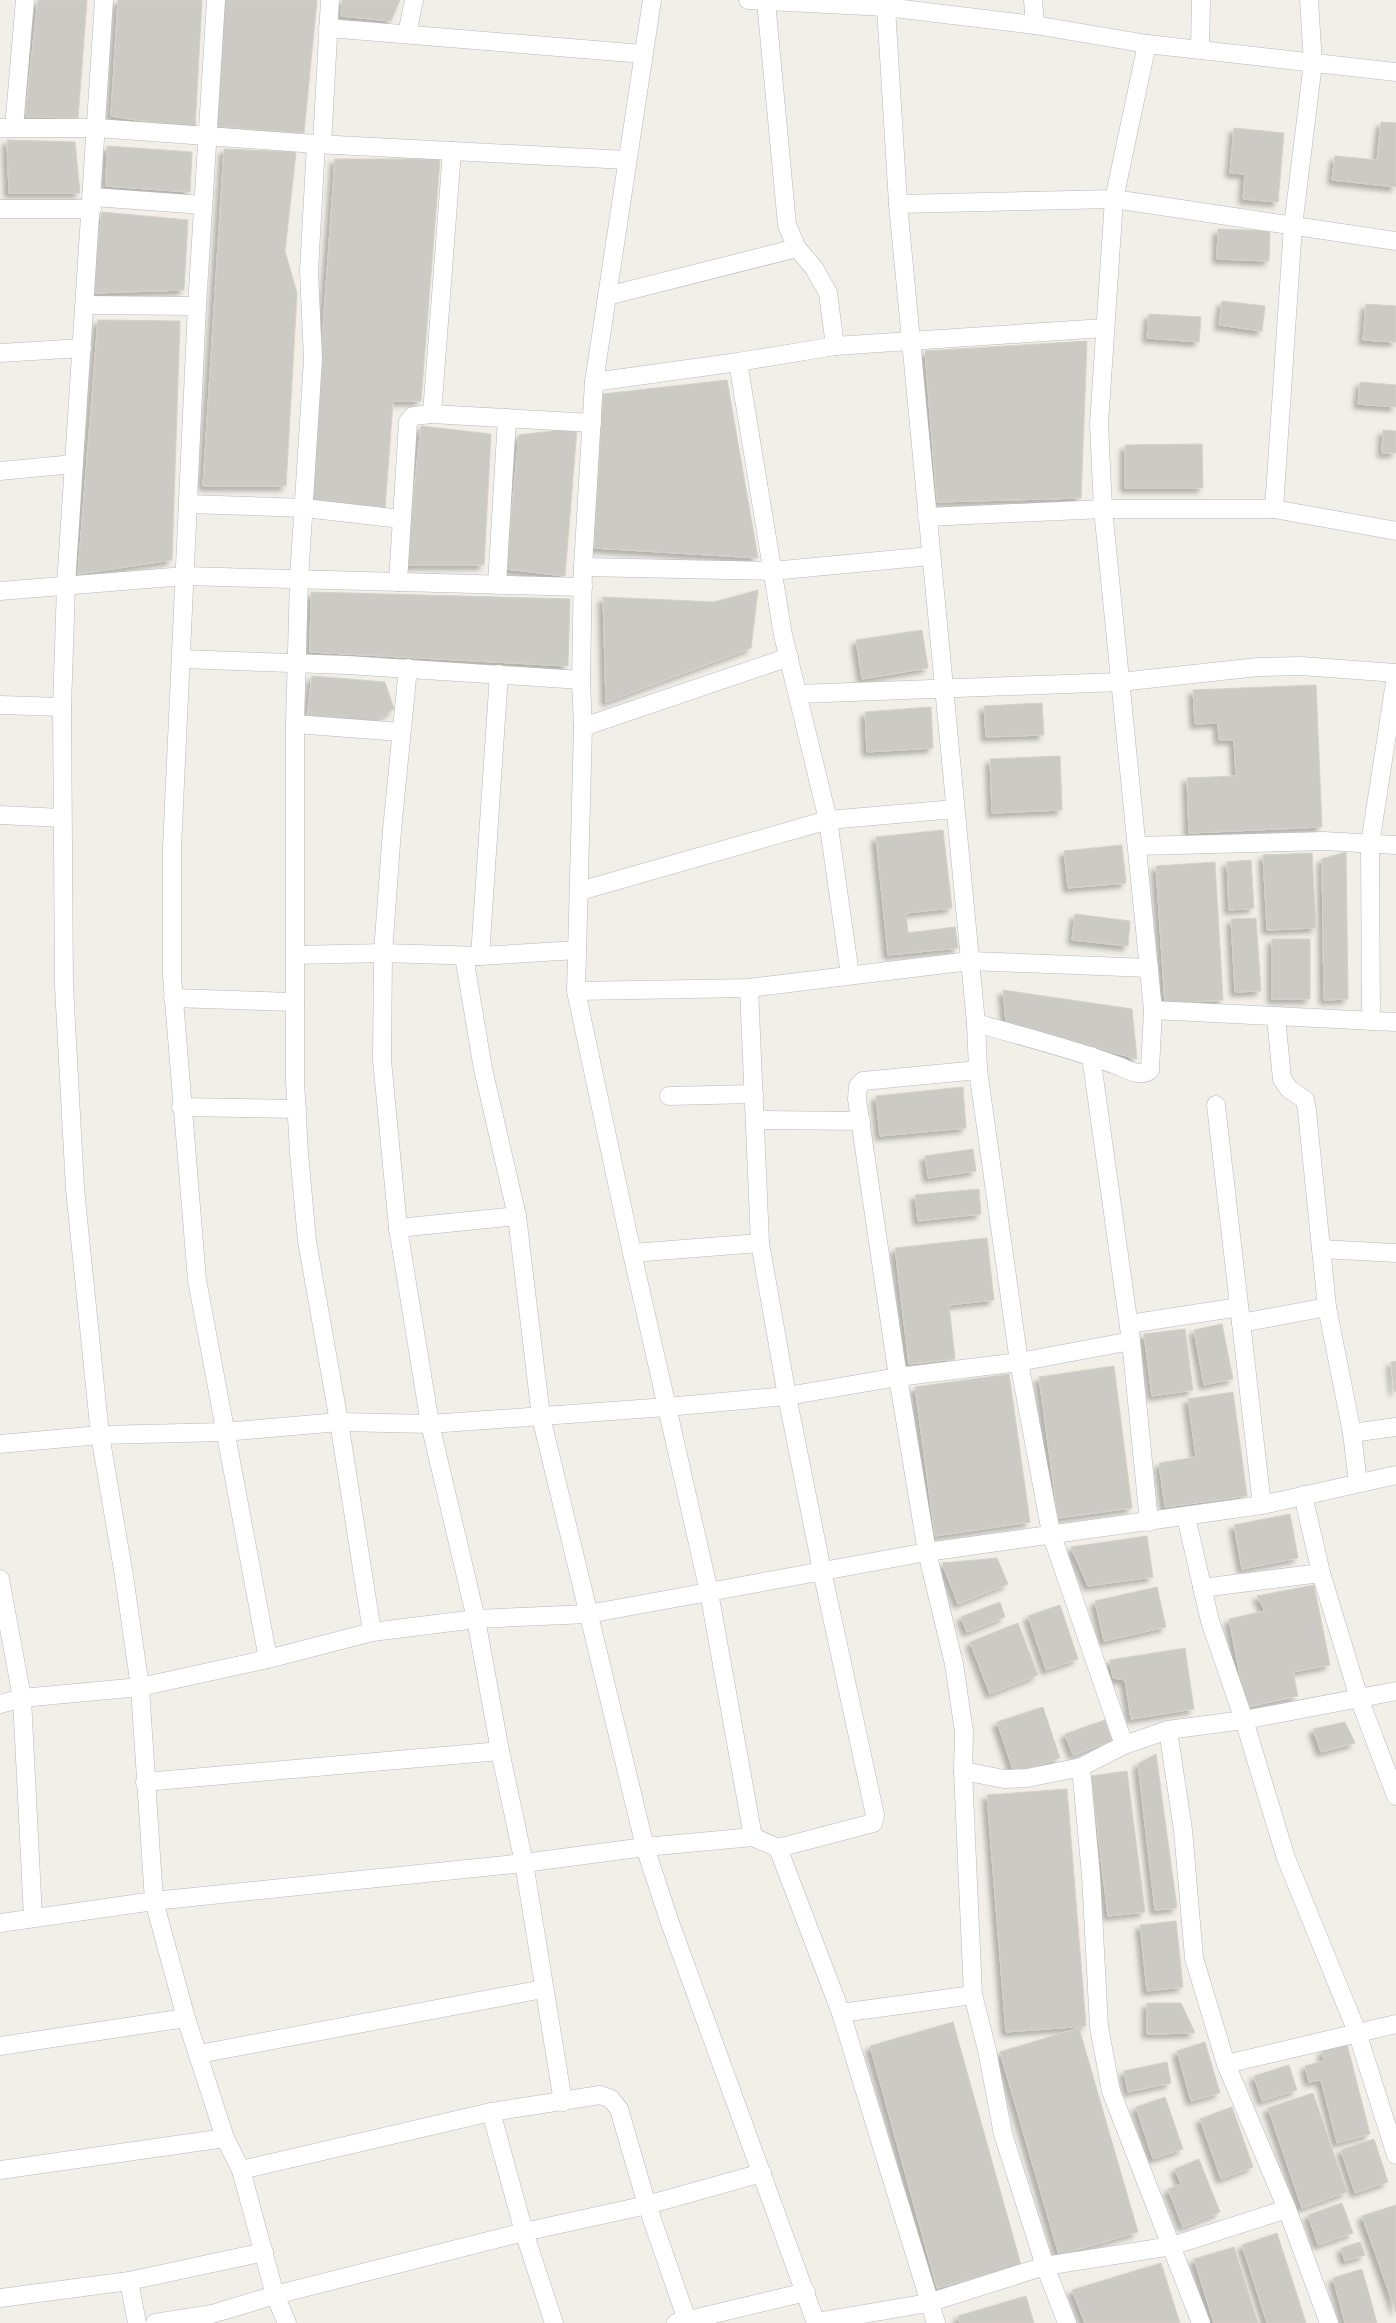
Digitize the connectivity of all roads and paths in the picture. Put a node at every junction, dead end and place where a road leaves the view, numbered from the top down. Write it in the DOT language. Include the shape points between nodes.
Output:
graph roads {
  1 [pos="25,0"];
  2 [pos="104,0"];
  3 [pos="216,0"];
  4 [pos="330,0"];
  5 [pos="414,0"];
  6 [pos="652,0"];
  7 [pos="748,0"];
  8 [pos="1033,0"];
  9 [pos="1201,0"];
  10 [pos="1309,0"];
  11 [pos="766,1"];
  12 [pos="897,5"];
  13 [pos="1035,26"];
  14 [pos="328,28"];
  15 [pos="407,34"];
  16 [pos="1147,44"];
  17 [pos="1200,48"];
  18 [pos="644,54"];
  19 [pos="1313,64"];
  20 [pos="1396,72"];
  21 [pos="7,128"];
  22 [pos="97,128"];
  23 [pos="207,137"];
  24 [pos="319,144"];
  25 [pos="452,151"];
  26 [pos="627,160"];
  27 [pos="1114,199"];
  28 [pos="92,203"];
  29 [pos="898,204"];
  30 [pos="203,205"];
  31 [pos="0,209"];
  32 [pos="1293,226"];
  33 [pos="1396,241"];
  34 [pos="797,248"];
  35 [pos="607,296"];
  36 [pos="86,305"];
  37 [pos="197,306"];
  38 [pos="1104,328"];
  39 [pos="911,342"];
  40 [pos="835,346"];
  41 [pos="82,348"];
  42 [pos="0,353"];
  43 [pos="738,362"];
  44 [pos="594,382"];
  45 [pos="432,414"];
  46 [pos="507,418"];
  47 [pos="592,424"];
  48 [pos="74,464"];
  49 [pos="0,471"];
  50 [pos="188,504"];
  51 [pos="304,508"];
  52 [pos="1274,508"];
  53 [pos="1103,509"];
  54 [pos="927,517"];
  55 [pos="402,519"];
  56 [pos="1396,530"];
  57 [pos="931,556"];
  58 [pos="583,567"];
  59 [pos="772,571"];
  60 [pos="185,576"];
  61 [pos="299,579"];
  62 [pos="398,582"];
  63 [pos="497,585"];
  64 [pos="66,586"];
  65 [pos="583,587"];
  66 [pos="0,591"];
  67 [pos="789,657"];
  68 [pos="182,659"];
  69 [pos="298,663"];
  70 [pos="408,668"];
  71 [pos="1396,672"];
  72 [pos="499,674"];
  73 [pos="1396,676"];
  74 [pos="581,680"];
  75 [pos="1120,682"];
  76 [pos="944,688"];
  77 [pos="798,694"];
  78 [pos="0,705"];
  79 [pos="62,707"];
  80 [pos="295,724"];
  81 [pos="583,727"];
  82 [pos="402,732"];
  83 [pos="955,809"];
  84 [pos="0,815"];
  85 [pos="62,818"];
  86 [pos="828,820"];
  87 [pos="1370,844"];
  88 [pos="1137,846"];
  89 [pos="1396,846"];
  90 [pos="580,891"];
  91 [pos="578,950"];
  92 [pos="383,953"];
  93 [pos="294,955"];
  94 [pos="472,956"];
  95 [pos="970,962"];
  96 [pos="1150,968"];
  97 [pos="850,975"];
  98 [pos="749,988"];
  99 [pos="576,991"];
  100 [pos="173,998"];
  101 [pos="295,1002"];
  102 [pos="1153,1010"];
  103 [pos="1276,1017"];
  104 [pos="1371,1021"];
  105 [pos="1396,1022"];
  106 [pos="976,1023"];
  107 [pos="1092,1056"];
  108 [pos="978,1070"];
  109 [pos="754,1094"];
  110 [pos="669,1096"];
  111 [pos="1216,1105"];
  112 [pos="181,1107"];
  113 [pos="297,1109"];
  114 [pos="755,1120"];
  115 [pos="861,1122"];
  116 [pos="517,1216"];
  117 [pos="398,1228"];
  118 [pos="760,1243"];
  119 [pos="1321,1249"];
  120 [pos="632,1253"];
  121 [pos="1396,1253"];
  122 [pos="1327,1307"];
  123 [pos="1240,1315"];
  124 [pos="1129,1324"];
  125 [pos="1131,1341"];
  126 [pos="1020,1362"];
  127 [pos="898,1377"];
  128 [pos="787,1396"];
  129 [pos="667,1408"];
  130 [pos="541,1418"];
  131 [pos="339,1422"];
  132 [pos="430,1424"];
  133 [pos="1396,1427"];
  134 [pos="224,1432"];
  135 [pos="1352,1433"];
  136 [pos="100,1435"];
  137 [pos="0,1444"];
  138 [pos="1396,1475"];
  139 [pos="1358,1483"];
  140 [pos="1303,1495"];
  141 [pos="1262,1505"];
  142 [pos="1186,1516"];
  143 [pos="1149,1522"];
  144 [pos="1051,1533"];
  145 [pos="927,1552"];
  146 [pos="822,1571"];
  147 [pos="1321,1573"];
  148 [pos="0,1579"];
  149 [pos="1202,1588"];
  150 [pos="709,1592"];
  151 [pos="588,1614"];
  152 [pos="476,1619"];
  153 [pos="372,1632"];
  154 [pos="268,1659"];
  155 [pos="140,1687"];
  156 [pos="1396,1691"];
  157 [pos="22,1698"];
  158 [pos="1359,1698"];
  159 [pos="0,1704"];
  160 [pos="1244,1720"];
  161 [pos="1168,1730"];
  162 [pos="1124,1745"];
  163 [pos="500,1751"];
  164 [pos="1081,1767"];
  165 [pos="963,1771"];
  166 [pos="145,1782"];
  167 [pos="1396,1796"];
  168 [pos="753,1837"];
  169 [pos="645,1847"];
  170 [pos="778,1848"];
  171 [pos="524,1863"];
  172 [pos="154,1901"];
  173 [pos="33,1917"];
  174 [pos="0,1923"];
  175 [pos="543,1989"];
  176 [pos="973,1995"];
  177 [pos="841,2013"];
  178 [pos="186,2018"];
  179 [pos="1396,2024"];
  180 [pos="1357,2032"];
  181 [pos="0,2046"];
  182 [pos="199,2054"];
  183 [pos="1226,2064"];
  184 [pos="562,2102"];
  185 [pos="491,2112"];
  186 [pos="225,2138"];
  187 [pos="1396,2155"];
  188 [pos="0,2170"];
  189 [pos="240,2170"];
  190 [pos="762,2173"];
  191 [pos="647,2205"];
  192 [pos="1288,2209"];
  193 [pos="524,2232"];
  194 [pos="1172,2246"];
  195 [pos="264,2252"];
  196 [pos="1045,2266"];
  197 [pos="129,2281"];
  198 [pos="806,2292"];
  199 [pos="275,2295"];
  200 [pos="0,2298"];
  201 [pos="928,2303"];
  202 [pos="684,2322"];
  203 [pos="137,2323"];
  204 [pos="155,2323"];
  205 [pos="286,2323"];
  206 [pos="554,2323"];
  207 [pos="816,2323"];
  208 [pos="936,2323"];
  209 [pos="1067,2323"];
  210 [pos="1201,2323"];
  211 [pos="1329,2323"];
  1 -- 21 [label="street"];
  2 -- 22 [label="street"];
  3 -- 23 [label="street"];
  4 -- 14 [label="street"];
  5 -- 15 [label="street"];
  6 -- 18 [label="street"];
  7 -- 11 [label="street"];
  8 -- 13 [label="street"];
  9 -- 17 [label="street"];
  10 -- 19 [label="street"];
  11 -- 12 [label="street"];
  11 -- 34 [label="street" via="787,225"];
  12 -- 13 [label="street"];
  12 -- 29 [label="street"];
  13 -- 16 [label="street"];
  14 -- 15 [label="street"];
  14 -- 24 [label="street"];
  15 -- 18 [label="street"];
  16 -- 17 [label="street"];
  16 -- 27 [label="street"];
  17 -- 19 [label="street"];
  18 -- 26 [label="street"];
  19 -- 20 [label="street"];
  19 -- 32 [label="street"];
  21 -- 22 [label="street"];
  22 -- 23 [label="street"];
  22 -- 28 [label="street"];
  23 -- 24 [label="street"];
  23 -- 30 [label="street"];
  24 -- 25 [label="street"];
  24 -- 51 [label="street" via="309,271 313,359"];
  25 -- 26 [label="street"];
  25 -- 45 [label="street"];
  26 -- 35 [label="street"];
  27 -- 29 [label="street"];
  27 -- 32 [label="street"];
  27 -- 38 [label="street"];
  28 -- 30 [label="street"];
  28 -- 31 [label="street"];
  28 -- 36 [label="street"];
  29 -- 39 [label="street"];
  30 -- 37 [label="street"];
  32 -- 33 [label="street"];
  32 -- 52 [label="street"];
  34 -- 35 [label="street"];
  34 -- 40 [label="street" via="814,268 828,293"];
  35 -- 44 [label="street"];
  36 -- 37 [label="street"];
  36 -- 41 [label="street"];
  37 -- 50 [label="street"];
  38 -- 39 [label="street"];
  38 -- 53 [label="street" via="1099,424"];
  39 -- 40 [label="street"];
  39 -- 54 [label="street"];
  40 -- 43 [label="street"];
  41 -- 42 [label="street"];
  41 -- 48 [label="street"];
  43 -- 44 [label="street"];
  43 -- 59 [label="street"];
  44 -- 47 [label="street"];
  45 -- 46 [label="street"];
  45 -- 55 [label="street" via="413,416 408,422"];
  46 -- 47 [label="street"];
  46 -- 63 [label="street"];
  47 -- 58 [label="street"];
  48 -- 49 [label="street"];
  48 -- 64 [label="street"];
  50 -- 51 [label="street"];
  50 -- 60 [label="street"];
  51 -- 55 [label="street"];
  51 -- 61 [label="street"];
  52 -- 53 [label="street"];
  52 -- 56 [label="street"];
  53 -- 54 [label="street"];
  53 -- 75 [label="street"];
  54 -- 57 [label="street"];
  55 -- 62 [label="street"];
  57 -- 59 [label="street"];
  57 -- 76 [label="street"];
  58 -- 59 [label="street"];
  58 -- 65 [label="street"];
  59 -- 67 [label="street"];
  60 -- 61 [label="street"];
  60 -- 64 [label="street"];
  60 -- 68 [label="street"];
  61 -- 62 [label="street"];
  61 -- 69 [label="street"];
  62 -- 63 [label="street"];
  63 -- 65 [label="street"];
  64 -- 66 [label="street"];
  64 -- 79 [label="street"];
  65 -- 74 [label="street"];
  67 -- 77 [label="street"];
  67 -- 81 [label="street"];
  68 -- 69 [label="street"];
  68 -- 100 [label="street" via="171,890"];
  69 -- 70 [label="street"];
  69 -- 80 [label="street"];
  70 -- 72 [label="street"];
  70 -- 82 [label="street"];
  71 -- 75 [label="street" via="1301,666 1258,667"];
  72 -- 74 [label="street"];
  72 -- 94 [label="street"];
  73 -- 87 [label="street"];
  74 -- 81 [label="street"];
  75 -- 76 [label="street"];
  75 -- 88 [label="street"];
  76 -- 77 [label="street"];
  76 -- 83 [label="street"];
  77 -- 86 [label="street"];
  78 -- 79 [label="street"];
  79 -- 85 [label="street"];
  80 -- 82 [label="street"];
  80 -- 93 [label="street"];
  81 -- 90 [label="street"];
  82 -- 92 [label="street"];
  83 -- 86 [label="street"];
  83 -- 95 [label="street"];
  84 -- 85 [label="street"];
  85 -- 136 [label="street" via="64,986 75,1189"];
  86 -- 90 [label="street"];
  86 -- 97 [label="street"];
  87 -- 88 [label="street" via="1324,841"];
  87 -- 89 [label="street"];
  87 -- 104 [label="street"];
  88 -- 96 [label="street"];
  90 -- 91 [label="street"];
  91 -- 94 [label="street"];
  91 -- 99 [label="street"];
  92 -- 93 [label="street"];
  92 -- 94 [label="street"];
  92 -- 117 [label="street" via="382,1060"];
  93 -- 101 [label="street"];
  94 -- 116 [label="street" via="484,1068"];
  95 -- 96 [label="street"];
  95 -- 97 [label="street"];
  95 -- 106 [label="street"];
  96 -- 102 [label="street"];
  97 -- 98 [label="street"];
  98 -- 99 [label="street"];
  98 -- 109 [label="street"];
  99 -- 120 [label="street"];
  100 -- 101 [label="street"];
  100 -- 112 [label="street"];
  101 -- 113 [label="street"];
  102 -- 103 [label="street"];
  102 -- 107 [label="street" via="1150,1070 1146,1073 1128,1070"];
  103 -- 104 [label="street"];
  103 -- 119 [label="street" via="1282,1079 1289,1089 1305,1100"];
  104 -- 105 [label="street"];
  106 -- 107 [label="street"];
  106 -- 108 [label="street"];
  107 -- 124 [label="street"];
  108 -- 115 [label="street" via="864,1081 857,1091"];
  108 -- 126 [label="street"];
  109 -- 110 [label="street"];
  109 -- 114 [label="street"];
  111 -- 123 [label="street"];
  112 -- 113 [label="street"];
  112 -- 134 [label="street" via="197,1280"];
  113 -- 131 [label="street" via="298,1153 308,1241"];
  114 -- 115 [label="street"];
  114 -- 118 [label="street"];
  115 -- 127 [label="street"];
  116 -- 117 [label="street"];
  116 -- 130 [label="street"];
  117 -- 132 [label="street"];
  118 -- 120 [label="street"];
  118 -- 128 [label="street"];
  119 -- 121 [label="street"];
  119 -- 122 [label="street"];
  120 -- 129 [label="street"];
  122 -- 123 [label="street"];
  122 -- 135 [label="street"];
  123 -- 124 [label="street"];
  123 -- 141 [label="street"];
  124 -- 125 [label="street"];
  125 -- 126 [label="street"];
  125 -- 143 [label="street"];
  126 -- 127 [label="street"];
  126 -- 144 [label="street"];
  127 -- 128 [label="street"];
  127 -- 145 [label="street"];
  128 -- 129 [label="street"];
  128 -- 146 [label="street"];
  129 -- 130 [label="street"];
  129 -- 150 [label="street"];
  130 -- 132 [label="street"];
  130 -- 151 [label="street"];
  131 -- 132 [label="street"];
  131 -- 134 [label="street"];
  131 -- 153 [label="street"];
  132 -- 152 [label="street"];
  133 -- 135 [label="street"];
  134 -- 136 [label="street"];
  134 -- 154 [label="street"];
  135 -- 139 [label="street"];
  136 -- 137 [label="street"];
  136 -- 155 [label="street"];
  138 -- 139 [label="street"];
  139 -- 140 [label="street"];
  140 -- 141 [label="street"];
  140 -- 147 [label="street"];
  141 -- 142 [label="street"];
  142 -- 143 [label="street"];
  142 -- 149 [label="street"];
  143 -- 144 [label="street"];
  144 -- 145 [label="street"];
  144 -- 162 [label="street"];
  145 -- 146 [label="street"];
  145 -- 165 [label="street" via="954,1664 964,1732"];
  146 -- 150 [label="street"];
  146 -- 170 [label="street" via="875,1815 873,1823 862,1827"];
  147 -- 149 [label="street"];
  147 -- 158 [label="street"];
  148 -- 157 [label="street"];
  149 -- 160 [label="street"];
  150 -- 151 [label="street"];
  150 -- 168 [label="street"];
  151 -- 152 [label="street"];
  151 -- 169 [label="street"];
  152 -- 153 [label="street"];
  152 -- 163 [label="street"];
  153 -- 154 [label="street"];
  154 -- 155 [label="street"];
  155 -- 157 [label="street"];
  155 -- 166 [label="street"];
  156 -- 158 [label="street"];
  157 -- 159 [label="street"];
  157 -- 173 [label="street"];
  158 -- 160 [label="street"];
  158 -- 167 [label="street"];
  160 -- 161 [label="street"];
  160 -- 180 [label="street" via="1286,1858"];
  161 -- 162 [label="street"];
  161 -- 183 [label="street" via="1183,1830 1194,1958"];
  162 -- 164 [label="street"];
  163 -- 166 [label="street"];
  163 -- 171 [label="street"];
  164 -- 165 [label="street" via="1027,1778 1004,1779"];
  164 -- 194 [label="street" via="1099,2027 1109,2082"];
  165 -- 176 [label="street"];
  166 -- 172 [label="street"];
  168 -- 169 [label="street"];
  168 -- 170 [label="street"];
  169 -- 171 [label="street"];
  169 -- 190 [label="street"];
  170 -- 177 [label="street"];
  171 -- 172 [label="street"];
  171 -- 175 [label="street"];
  172 -- 173 [label="street"];
  172 -- 178 [label="street"];
  173 -- 174 [label="street"];
  175 -- 182 [label="street"];
  175 -- 184 [label="street"];
  176 -- 177 [label="street"];
  176 -- 196 [label="street" via="1003,2134"];
  177 -- 201 [label="street"];
  178 -- 181 [label="street"];
  178 -- 182 [label="street"];
  179 -- 180 [label="street"];
  180 -- 183 [label="street"];
  180 -- 187 [label="street"];
  182 -- 186 [label="street"];
  183 -- 192 [label="street"];
  184 -- 185 [label="street"];
  184 -- 191 [label="street" via="600,2095 611,2099 619,2108"];
  185 -- 189 [label="street"];
  185 -- 193 [label="street"];
  186 -- 188 [label="street"];
  186 -- 189 [label="street"];
  189 -- 195 [label="street"];
  190 -- 191 [label="street"];
  190 -- 198 [label="street"];
  191 -- 193 [label="street"];
  191 -- 202 [label="street"];
  192 -- 194 [label="street"];
  192 -- 211 [label="street"];
  193 -- 199 [label="street"];
  193 -- 206 [label="street"];
  194 -- 196 [label="street"];
  194 -- 210 [label="street"];
  195 -- 197 [label="street"];
  195 -- 199 [label="street"];
  196 -- 201 [label="street"];
  196 -- 209 [label="street"];
  197 -- 200 [label="street"];
  197 -- 203 [label="street"];
  198 -- 202 [label="street"];
  198 -- 207 [label="street"];
  199 -- 204 [label="street" via="212,2314"];
  199 -- 205 [label="street"];
  201 -- 207 [label="street"];
  201 -- 208 [label="street"];
}
